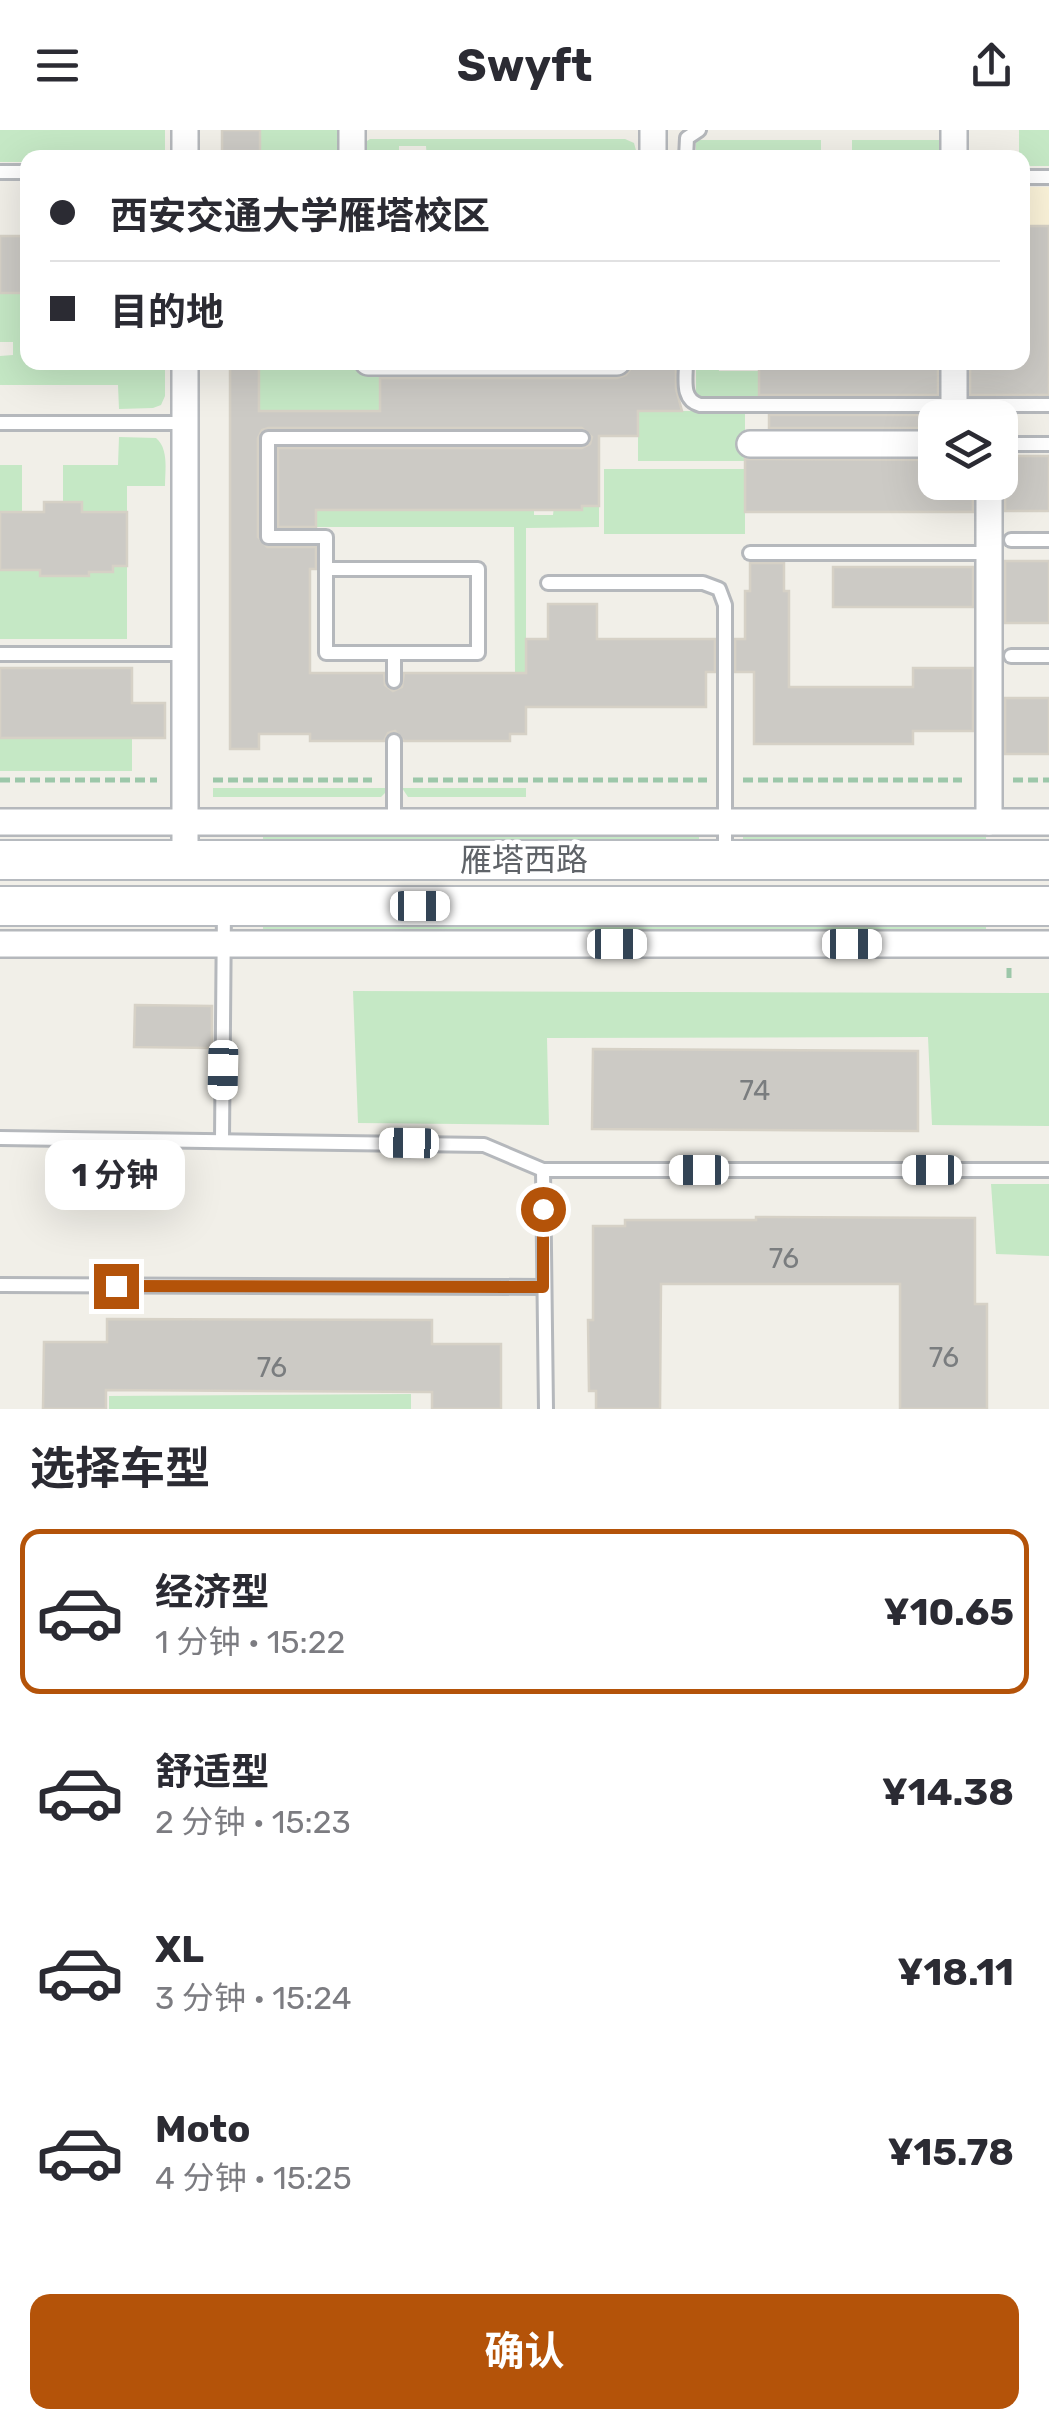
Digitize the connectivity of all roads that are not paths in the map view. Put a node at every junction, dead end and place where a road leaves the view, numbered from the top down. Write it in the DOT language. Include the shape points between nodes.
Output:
graph roads {
  1 [pos="699,130"];
  2 [pos="686,150"];
  3 [pos="184,370"];
  4 [pos="686,370"];
  5 [pos="954,370"];
  6 [pos="954,400"];
  7 [pos="918,405"];
  8 [pos="1018,405"];
  9 [pos="1049,405"];
  10 [pos="0,423"];
  11 [pos="184,423"];
  12 [pos="582,438"];
  13 [pos="750,444"];
  14 [pos="918,444"];
  15 [pos="1018,444"];
  16 [pos="1049,444"];
  17 [pos="988,500"];
  18 [pos="1011,540"];
  19 [pos="1049,540"];
  20 [pos="750,553"];
  21 [pos="988,553"];
  22 [pos="326,569"];
  23 [pos="548,583"];
  24 [pos="394,653"];
  25 [pos="0,654"];
  26 [pos="184,654"];
  27 [pos="1011,656"];
  28 [pos="1049,656"];
  29 [pos="394,681"];
  30 [pos="394,740"];
  31 [pos="0,822"];
  32 [pos="184,822"];
  33 [pos="394,822"];
  34 [pos="725,822"];
  35 [pos="988,822"];
  36 [pos="1049,822"];
  37 [pos="0,860"];
  38 [pos="184,860"];
  39 [pos="725,860"];
  40 [pos="1049,860"];
  41 [pos="0,906"];
  42 [pos="224,906"];
  43 [pos="1049,906"];
  44 [pos="0,944"];
  45 [pos="224,944"];
  46 [pos="1049,944"];
  47 [pos="0,1138"];
  48 [pos="222,1139"];
  49 [pos="543,1170"];
  50 [pos="1049,1170"];
  51 [pos="0,1285"];
  52 [pos="543,1287"];
  53 [pos="546,1409"];
  1 -- 2 [label="lane" via="687,138"];
  3 -- 11 [label="street"];
  4 -- 7 [label="lane" via="687,397 700,405"];
  5 -- 6 [label="street"];
  8 -- 9 [label="lane"];
  10 -- 11 [label="lane"];
  11 -- 26 [label="street"];
  12 -- 22 [label="lane" via="268,438 268,537 326,537"];
  13 -- 14 [label="street"];
  15 -- 16 [label="lane"];
  17 -- 21 [label="street"];
  18 -- 19 [label="lane"];
  20 -- 21 [label="lane"];
  21 -- 35 [label="street"];
  22 -- 24 [label="lane" via="326,653"];
  22 -- 24 [label="lane" via="478,569 478,653"];
  23 -- 34 [label="lane" via="703,583 719,590 725,605"];
  24 -- 29 [label="lane"];
  25 -- 26 [label="lane"];
  26 -- 32 [label="street"];
  27 -- 28 [label="lane"];
  30 -- 33 [label="lane"];
  31 -- 32 [label="street"];
  32 -- 33 [label="street"];
  32 -- 38 [label="street"];
  33 -- 34 [label="street"];
  34 -- 35 [label="street"];
  34 -- 39 [label="lane"];
  35 -- 36 [label="street"];
  37 -- 38 [label="main road, 雁塔西路"];
  38 -- 39 [label="main road, 雁塔西路"];
  39 -- 40 [label="main road, 雁塔西路"];
  41 -- 42 [label="main road, 雁塔西路"];
  42 -- 43 [label="main road, 雁塔西路"];
  42 -- 45 [label="lane"];
  44 -- 45 [label="street"];
  45 -- 46 [label="street"];
  45 -- 48 [label="lane"];
  47 -- 48 [label="lane"];
  48 -- 49 [label="lane" via="484,1145"];
  49 -- 50 [label="lane"];
  49 -- 52 [label="lane"];
  51 -- 52 [label="lane"];
  52 -- 53 [label="lane"];
}
